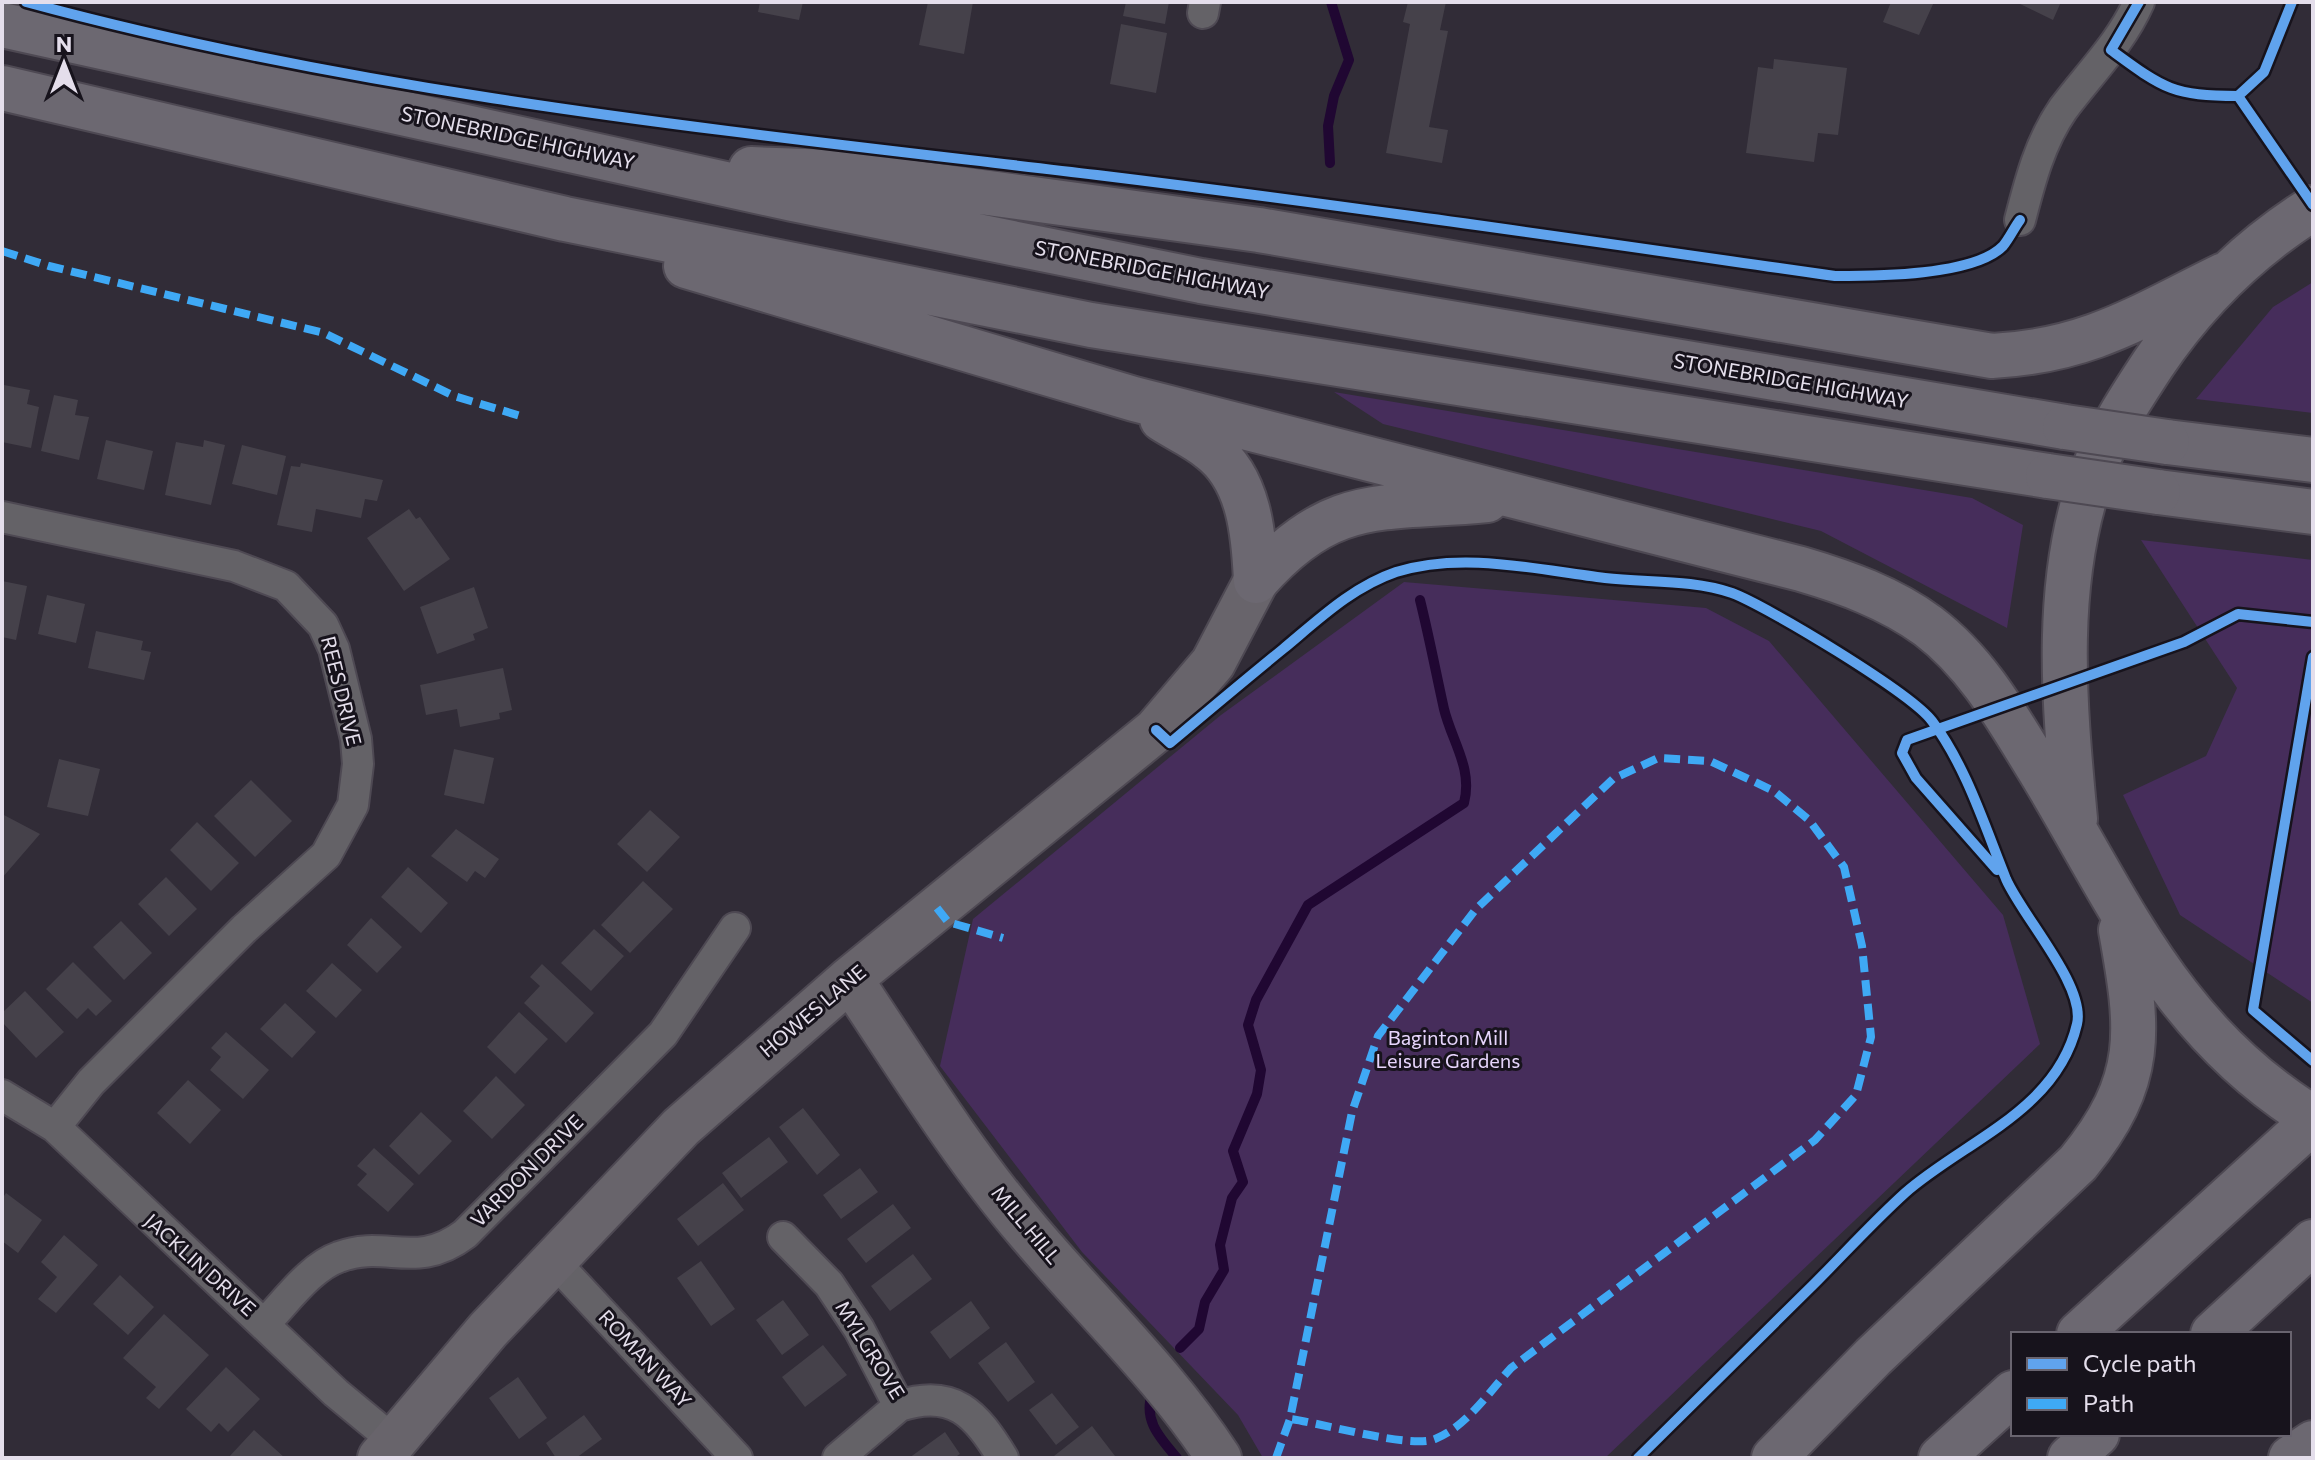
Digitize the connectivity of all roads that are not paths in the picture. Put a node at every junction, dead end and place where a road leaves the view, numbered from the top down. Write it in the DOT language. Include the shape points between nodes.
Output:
graph roads {
  1 [pos="2139,2"];
  2 [pos="2,25"];
  3 [pos="2,88"];
  4 [pos="649,166"];
  5 [pos="2313,208"];
  6 [pos="565,219"];
  7 [pos="2020,220"];
  8 [pos="2224,275"];
  9 [pos="1134,399"];
  10 [pos="2313,460"];
  11 [pos="1525,496"];
  12 [pos="2313,512"];
  13 [pos="2,517"];
  14 [pos="1256,581"];
  15 [pos="2075,829"];
  16 [pos="2116,904"];
  17 [pos="735,928"];
  18 [pos="850,979"];
  19 [pos="2,1095"];
  20 [pos="2313,1120"];
  21 [pos="55,1127"];
  22 [pos="783,1237"];
  23 [pos="2313,1242"];
  24 [pos="553,1260"];
  25 [pos="265,1323"];
  26 [pos="2081,1332"];
  27 [pos="2215,1332"];
  28 [pos="2011,1395"];
  29 [pos="899,1406"];
  30 [pos="2095,1436"];
  31 [pos="2313,1443"];
  32 [pos="387,1449"];
  33 [pos="737,1458"];
  34 [pos="838,1458"];
  35 [pos="1003,1458"];
  36 [pos="1219,1458"];
  37 [pos="1774,1458"];
  38 [pos="1941,1458"];
  39 [pos="2070,1458"];
  40 [pos="2291,1458"];
  1 -- 7 [label="street" via="2111,50 2047,135"];
  2 -- 4 [label="highway, STONEBRIDGE HIGHWAY"];
  3 -- 6 [label="highway"];
  4 -- 8 [label="highway" via="835,172 1259,230 1992,356 2027,355 2091,340"];
  4 -- 10 [label="highway, STONEBRIDGE HIGHWAY, bridge" via="1201,281 2065,427"];
  5 -- 8 [label="highway"];
  6 -- 9 [label="highway" via="716,278"];
  6 -- 12 [label="highway, bridge" via="1091,325 2048,476"];
  8 -- 15 [label="highway" via="2139,385 2095,467 2073,552 2064,637"];
  9 -- 11 [label="highway"];
  9 -- 14 [label="highway" via="1210,449 1232,474 1255,541"];
  11 -- 14 [label="highway" via="1343,514 1282,552"];
  11 -- 15 [label="highway" via="1843,582 1927,625 1973,668 1995,698"];
  13 -- 21 [label="street, REES DRIVE" via="234,566 286,586 323,625 334,649 356,739 353,805 326,855 102,1071"];
  14 -- 18 [label="main road, HOWES LANE" via="1213,663 1156,730"];
  15 -- 16 [label="highway"];
  16 -- 20 [label="highway" via="2157,971 2209,1033 2270,1090"];
  16 -- 37 [label="highway" via="2135,1027 2129,1076 2107,1127 2078,1163"];
  17 -- 25 [label="street, VARDON DRIVE" via="663,1034 465,1234 434,1253 340,1256"];
  18 -- 24 [label="main road, HOWES LANE" via="681,1127"];
  18 -- 36 [label="main road, MILL HILL" via="974,1162 1196,1422"];
  19 -- 21 [label="street, JACKLIN DRIVE"];
  20 -- 26 [label="highway"];
  21 -- 25 [label="street, JACKLIN DRIVE"];
  22 -- 29 [label="street, MYLGROVE" via="829,1284"];
  23 -- 27 [label="highway"];
  24 -- 32 [label="main road, HOWES LANE"];
  24 -- 33 [label="street, ROMAN WAY"];
  25 -- 32 [label="street, JACKLIN DRIVE"];
  28 -- 38 [label="highway"];
  29 -- 34 [label="street"];
  29 -- 35 [label="street, MYLGROVE" via="940,1398 960,1407 983,1426"];
  30 -- 39 [label="highway"];
  31 -- 40 [label="highway"];
}
